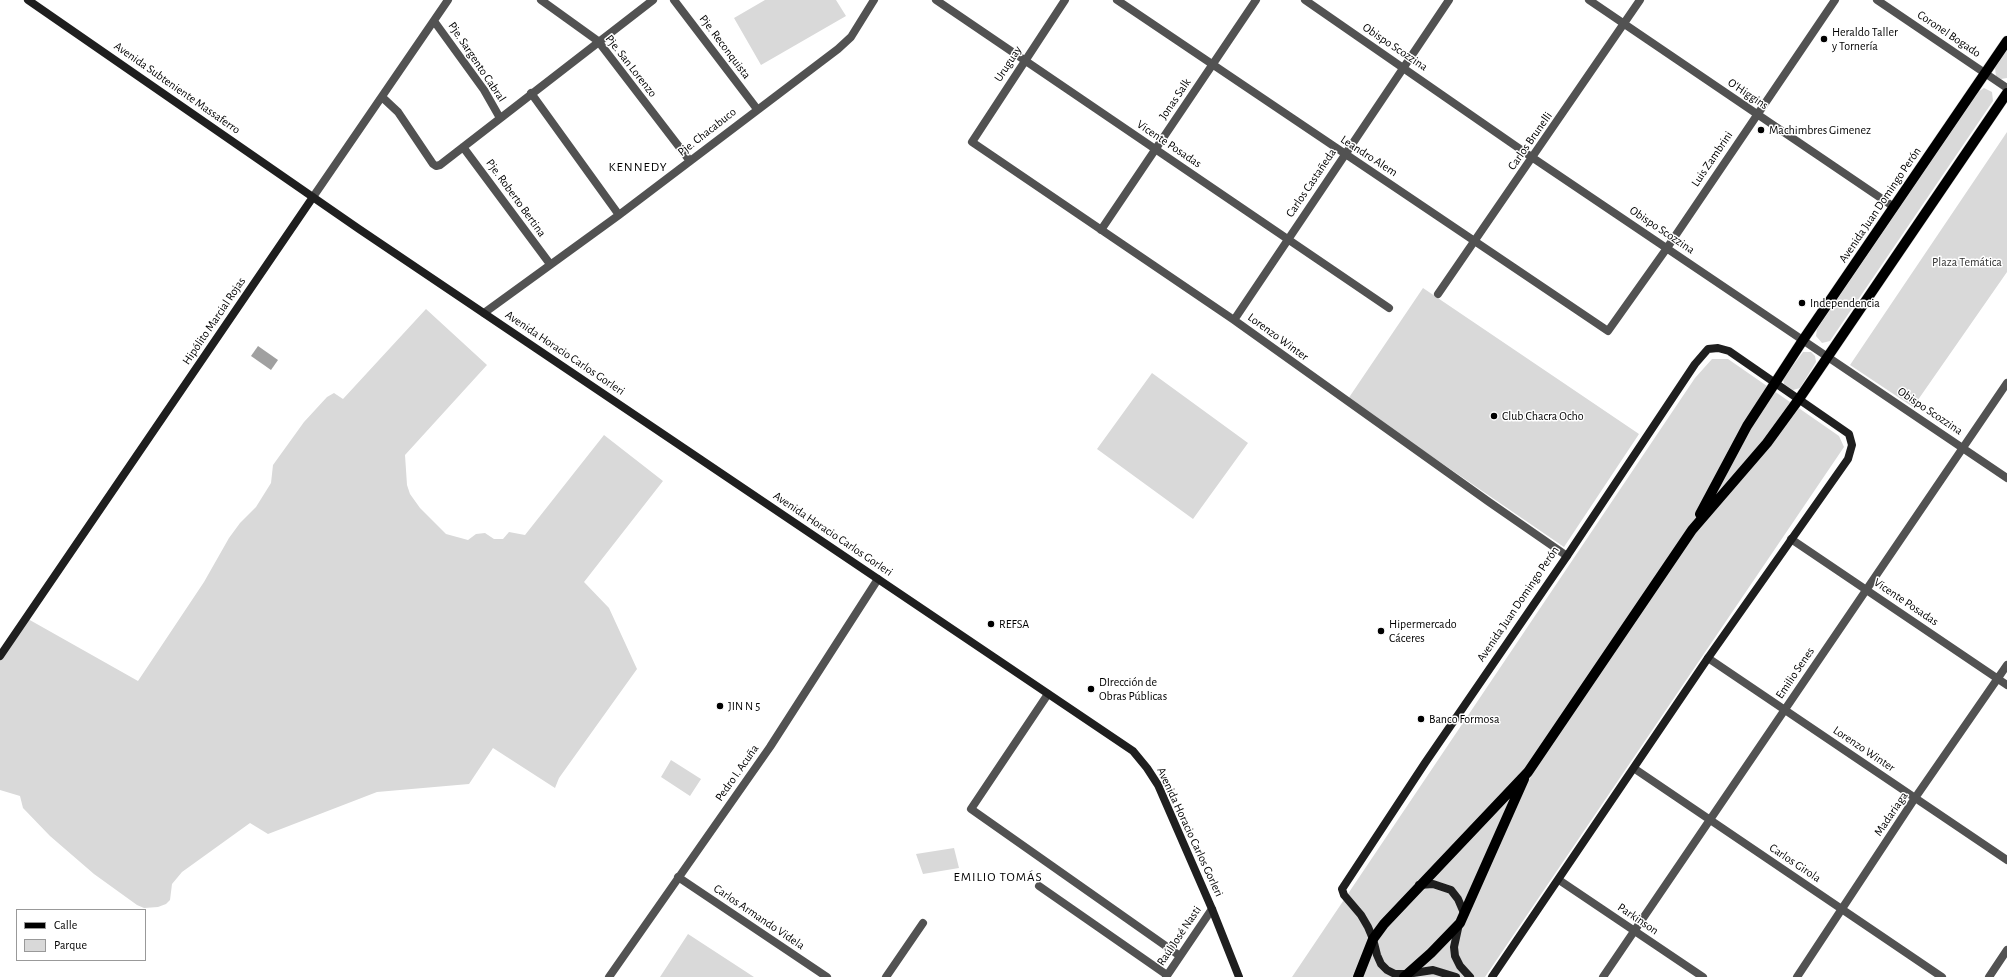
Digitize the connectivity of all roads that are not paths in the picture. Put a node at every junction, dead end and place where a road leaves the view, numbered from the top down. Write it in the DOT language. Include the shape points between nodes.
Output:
graph roads {
  1 [pos="28,0"];
  2 [pos="448,0"];
  3 [pos="541,0"];
  4 [pos="653,0"];
  5 [pos="674,0"];
  6 [pos="874,0"];
  7 [pos="936,0"];
  8 [pos="1065,0"];
  9 [pos="1117,0"];
  10 [pos="1256,0"];
  11 [pos="1304,0"];
  12 [pos="1449,0"];
  13 [pos="1589,0"];
  14 [pos="1640,0"];
  15 [pos="1835,0"];
  16 [pos="1878,0"];
  17 [pos="434,21"];
  18 [pos="1624,24"];
  19 [pos="598,41"];
  20 [pos="2007,41"];
  21 [pos="1025,60"];
  22 [pos="1212,65"];
  23 [pos="1403,67"];
  24 [pos="1986,73"];
  25 [pos="2007,88"];
  26 [pos="531,93"];
  27 [pos="2007,93"];
  28 [pos="382,97"];
  29 [pos="757,109"];
  30 [pos="1757,114"];
  31 [pos="500,118"];
  32 [pos="972,142"];
  33 [pos="464,147"];
  34 [pos="1156,150"];
  35 [pos="1344,154"];
  36 [pos="1533,158"];
  37 [pos="690,161"];
  38 [pos="313,196"];
  39 [pos="1894,207"];
  40 [pos="619,214"];
  41 [pos="1100,230"];
  42 [pos="1288,239"];
  43 [pos="1475,240"];
  44 [pos="1667,248"];
  45 [pos="550,264"];
  46 [pos="1438,294"];
  47 [pos="1389,308"];
  48 [pos="484,313"];
  49 [pos="1234,320"];
  50 [pos="1608,331"];
  51 [pos="1803,340"];
  52 [pos="1828,357"];
  53 [pos="1775,383"];
  54 [pos="2007,383"];
  55 [pos="1799,399"];
  56 [pos="1963,448"];
  57 [pos="2007,478"];
  58 [pos="1692,530"];
  59 [pos="1791,539"];
  60 [pos="1567,556"];
  61 [pos="878,579"];
  62 [pos="1866,590"];
  63 [pos="0,656"];
  64 [pos="1708,658"];
  65 [pos="2007,665"];
  66 [pos="1998,678"];
  67 [pos="2007,685"];
  68 [pos="1048,694"];
  69 [pos="1785,710"];
  70 [pos="1635,769"];
  71 [pos="1528,772"];
  72 [pos="1915,798"];
  73 [pos="1710,820"];
  74 [pos="2007,860"];
  75 [pos="678,877"];
  76 [pos="1559,880"];
  77 [pos="1419,885"];
  78 [pos="1040,886"];
  79 [pos="1212,909"];
  80 [pos="1842,909"];
  81 [pos="1464,913"];
  82 [pos="923,923"];
  83 [pos="1460,924"];
  84 [pos="1635,931"];
  85 [pos="1374,939"];
  86 [pos="2007,950"];
  87 [pos="1180,956"];
  88 [pos="1166,976"];
  89 [pos="1406,976"];
  90 [pos="609,977"];
  91 [pos="827,977"];
  92 [pos="886,977"];
  93 [pos="1239,977"];
  94 [pos="1358,977"];
  95 [pos="1456,977"];
  96 [pos="1470,977"];
  97 [pos="1492,977"];
  98 [pos="1603,977"];
  99 [pos="1703,977"];
  100 [pos="1796,977"];
  101 [pos="1942,977"];
  102 [pos="1989,977"];
  1 -- 38 [label="main road, Avenida Subteniente Massaferro"];
  2 -- 17 [label="street, Hipólito Marcial Rojas"];
  3 -- 19 [label="street, Pje. San Lorenzo"];
  4 -- 19 [label="street"];
  5 -- 29 [label="street, Pje. Reconquista"];
  6 -- 29 [label="street, Pje. Chacabuco" via="851,37"];
  7 -- 21 [label="street, Vicente Posadas"];
  8 -- 21 [label="street, Uruguay"];
  9 -- 22 [label="street, Leandro Alem"];
  10 -- 22 [label="street, Jonas Salk"];
  11 -- 23 [label="street, Obispo Scozzina"];
  12 -- 23 [label="street, Carlos Castañeda"];
  13 -- 18 [label="street, O'Higgins"];
  14 -- 18 [label="street, Carlos Brunelli"];
  15 -- 30 [label="street, Luis Zambrini"];
  16 -- 24 [label="street, Coronel Bogado"];
  17 -- 28 [label="street, Hipólito Marcial Rojas"];
  17 -- 31 [label="street, Pje. Sargento Cabral" via="484,90"];
  18 -- 30 [label="street, O'Higgins"];
  18 -- 36 [label="street, Carlos Brunelli"];
  19 -- 26 [label="street"];
  19 -- 37 [label="street, Pje. San Lorenzo"];
  20 -- 24 [label="main road, Avenida Juan Domingo Perón"];
  21 -- 32 [label="street, Uruguay"];
  21 -- 34 [label="street, Vicente Posadas"];
  22 -- 34 [label="street, Jonas Salk"];
  22 -- 35 [label="street, Leandro Alem"];
  23 -- 35 [label="street, Carlos Castañeda"];
  23 -- 36 [label="street, Obispo Scozzina"];
  24 -- 25 [label="street, Coronel Bogado"];
  24 -- 39 [label="main road, Avenida Juan Domingo Perón"];
  26 -- 31 [label="street"];
  26 -- 40 [label="street"];
  27 -- 52 [label="main road, Avenida Juan Domingo Perón"];
  28 -- 33 [label="street" via="398,112 436,166"];
  28 -- 38 [label="street, Hipólito Marcial Rojas"];
  29 -- 37 [label="street, Pje. Chacabuco"];
  30 -- 39 [label="street, O'Higgins"];
  30 -- 44 [label="street, Luis Zambrini"];
  31 -- 33 [label="street"];
  32 -- 41 [label="street, Lorenzo Winter"];
  33 -- 45 [label="street, Pje. Roberto Bertina"];
  34 -- 41 [label="street, Jonas Salk"];
  34 -- 42 [label="street, Vicente Posadas"];
  35 -- 42 [label="street, Carlos Castañeda"];
  35 -- 43 [label="street, Leandro Alem"];
  36 -- 43 [label="street, Carlos Brunelli"];
  36 -- 44 [label="street, Obispo Scozzina"];
  37 -- 40 [label="street, Pje. Chacabuco"];
  38 -- 48 [label="main road, Avenida Horacio Carlos Gorleri"];
  38 -- 63 [label="main road, Hipólito Marcial Rojas"];
  39 -- 51 [label="main road, Avenida Juan Domingo Perón"];
  40 -- 45 [label="street, Pje. Chacabuco"];
  41 -- 49 [label="street, Lorenzo Winter"];
  42 -- 47 [label="street, Vicente Posadas"];
  42 -- 49 [label="street, Carlos Castañeda"];
  43 -- 46 [label="street, Carlos Brunelli"];
  43 -- 50 [label="street, Leandro Alem"];
  44 -- 50 [label="street, Luis Zambrini"];
  44 -- 51 [label="street, Obispo Scozzina"];
  45 -- 48 [label="street, Pje. Chacabuco"];
  48 -- 61 [label="main road, Avenida Horacio Carlos Gorleri"];
  49 -- 60 [label="street, Lorenzo Winter"];
  51 -- 52 [label="street, Obispo Scozzina"];
  51 -- 53 [label="main road, Avenida Juan Domingo Perón"];
  52 -- 55 [label="main road, Avenida Juan Domingo Perón"];
  52 -- 56 [label="street, Obispo Scozzina"];
  53 -- 55 [label="main road"];
  53 -- 58 [label="main road, Avenida Juan Domingo Perón" via="1747,426"];
  53 -- 60 [label="main road, Avenida Juan Domingo Perón" via="1729,351 1708,349 1691,370"];
  54 -- 56 [label="street, Emilio Senes"];
  55 -- 58 [label="main road, Avenida Juan Domingo Perón" via="1767,443"];
  55 -- 59 [label="main road" via="1849,434 1852,445 1848,459"];
  56 -- 57 [label="street, Obispo Scozzina"];
  56 -- 62 [label="street, Emilio Senes"];
  58 -- 71 [label="main road, Avenida Juan Domingo Perón"];
  59 -- 62 [label="street, Vicente Posadas"];
  59 -- 64 [label="main road"];
  60 -- 85 [label="main road, Avenida Juan Domingo Perón" via="1342,889 1344,896 1361,915"];
  61 -- 68 [label="main road, Avenida Horacio Carlos Gorleri"];
  61 -- 75 [label="street, Pedro I. Acuña" via="770,747"];
  62 -- 66 [label="street, Vicente Posadas"];
  62 -- 69 [label="street, Emilio Senes"];
  64 -- 69 [label="street, Lorenzo Winter"];
  64 -- 70 [label="main road"];
  65 -- 66 [label="street, Madariaga"];
  66 -- 67 [label="street, Vicente Posadas"];
  66 -- 72 [label="street, Madariaga"];
  68 -- 79 [label="main road, Avenida Horacio Carlos Gorleri" via="1133,752 1147,768 1158,785"];
  68 -- 87 [label="street" via="971,809"];
  69 -- 72 [label="street, Lorenzo Winter"];
  69 -- 73 [label="street, Emilio Senes"];
  70 -- 73 [label="street, Carlos Girola"];
  70 -- 76 [label="main road"];
  71 -- 77 [label="main road, Avenida Juan Domingo Perón"];
  71 -- 81 [label="main road, Avenida Juan Domingo Perón"];
  72 -- 74 [label="street, Lorenzo Winter"];
  72 -- 80 [label="street, Madariaga"];
  73 -- 80 [label="street, Carlos Girola"];
  73 -- 84 [label="street, Emilio Senes"];
  75 -- 90 [label="street, Pedro I. Acuña"];
  75 -- 91 [label="street, Carlos Armando Videla"];
  76 -- 84 [label="street, Parkinson"];
  76 -- 97 [label="main road"];
  77 -- 81 [label="main road" via="1433,884 1452,890"];
  77 -- 85 [label="main road, Avenida Juan Domingo Perón"];
  78 -- 88 [label="street"];
  79 -- 87 [label="street, Raúl José Nasti"];
  79 -- 93 [label="main road, Avenida Horacio Carlos Gorleri"];
  80 -- 100 [label="street, Madariaga"];
  80 -- 101 [label="street, Carlos Girola"];
  81 -- 83 [label="main road, Avenida Juan Domingo Perón"];
  82 -- 92 [label="street"];
  83 -- 89 [label="main road, Avenida Juan Domingo Perón"];
  83 -- 96 [label="main road" via="1454,947 1455,956"];
  84 -- 98 [label="street, Emilio Senes"];
  84 -- 99 [label="street, Parkinson"];
  85 -- 89 [label="main road" via="1381,964 1395,974"];
  85 -- 94 [label="main road, Avenida Juan Domingo Perón"];
  86 -- 102 [label="street"];
  87 -- 88 [label="street, Raúl José Nasti"];
  89 -- 95 [label="main road" via="1433,970"];
}
